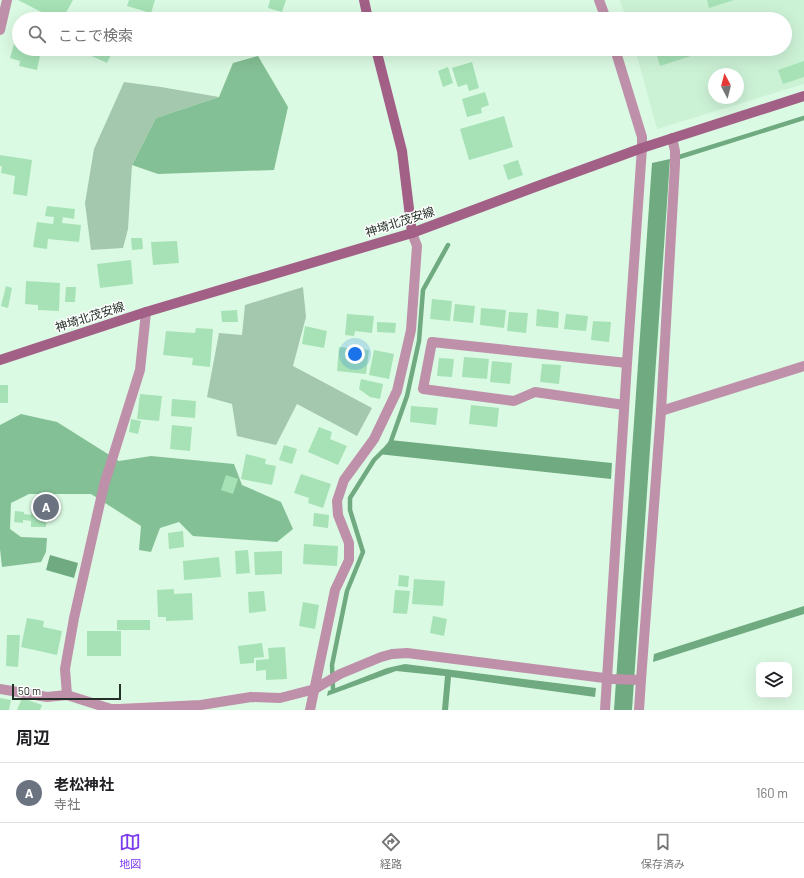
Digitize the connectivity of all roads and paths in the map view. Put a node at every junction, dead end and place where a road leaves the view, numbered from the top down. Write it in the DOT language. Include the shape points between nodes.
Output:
graph roads {
  1 [pos="7,0"];
  2 [pos="364,0"];
  3 [pos="599,0"];
  4 [pos="367,12"];
  5 [pos="603,12"];
  6 [pos="0,30"];
  7 [pos="378,56"];
  8 [pos="617,56"];
  9 [pos="804,96"];
  10 [pos="672,138"];
  11 [pos="642,148"];
  12 [pos="412,233"];
  13 [pos="146,312"];
  14 [pos="0,360"];
  15 [pos="627,363"];
  16 [pos="804,366"];
  17 [pos="624,405"];
  18 [pos="662,410"];
  19 [pos="609,679"];
  20 [pos="638,680"];
  21 [pos="0,689"];
  22 [pos="315,689"];
  23 [pos="67,695"];
  24 [pos="111,709"];
  25 [pos="310,710"];
  26 [pos="605,710"];
  27 [pos="639,710"];
  1 -- 6 [label="street"];
  2 -- 4 [label="main road"];
  3 -- 5 [label="street"];
  7 -- 12 [label="main road" via="402,151"];
  8 -- 11 [label="street" via="642,137"];
  9 -- 10 [label="main road, 神埼北茂安線"];
  10 -- 11 [label="main road, 神埼北茂安線"];
  10 -- 18 [label="street" via="675,164"];
  11 -- 12 [label="main road, 神埼北茂安線"];
  11 -- 15 [label="street"];
  12 -- 13 [label="main road, 神埼北茂安線"];
  12 -- 22 [label="street" via="417,246 411,330 397,391 374,439 344,480 337,501 338,515 349,543 349,560 335,590"];
  13 -- 14 [label="main road, 神埼北茂安線"];
  13 -- 23 [label="street" via="140,370 104,485 74,618 65,669"];
  15 -- 17 [label="street"];
  15 -- 17 [label="street" via="432,342 423,389 514,401 535,392"];
  16 -- 18 [label="street"];
  17 -- 19 [label="street"];
  18 -- 20 [label="street"];
  19 -- 20 [label="street"];
  19 -- 22 [label="street" via="407,653 381,657 340,674"];
  19 -- 26 [label="street"];
  20 -- 27 [label="street"];
  21 -- 23 [label="street" via="47,697"];
  22 -- 24 [label="street" via="280,698 251,697 201,705"];
  22 -- 25 [label="street"];
  23 -- 24 [label="street"];
}
